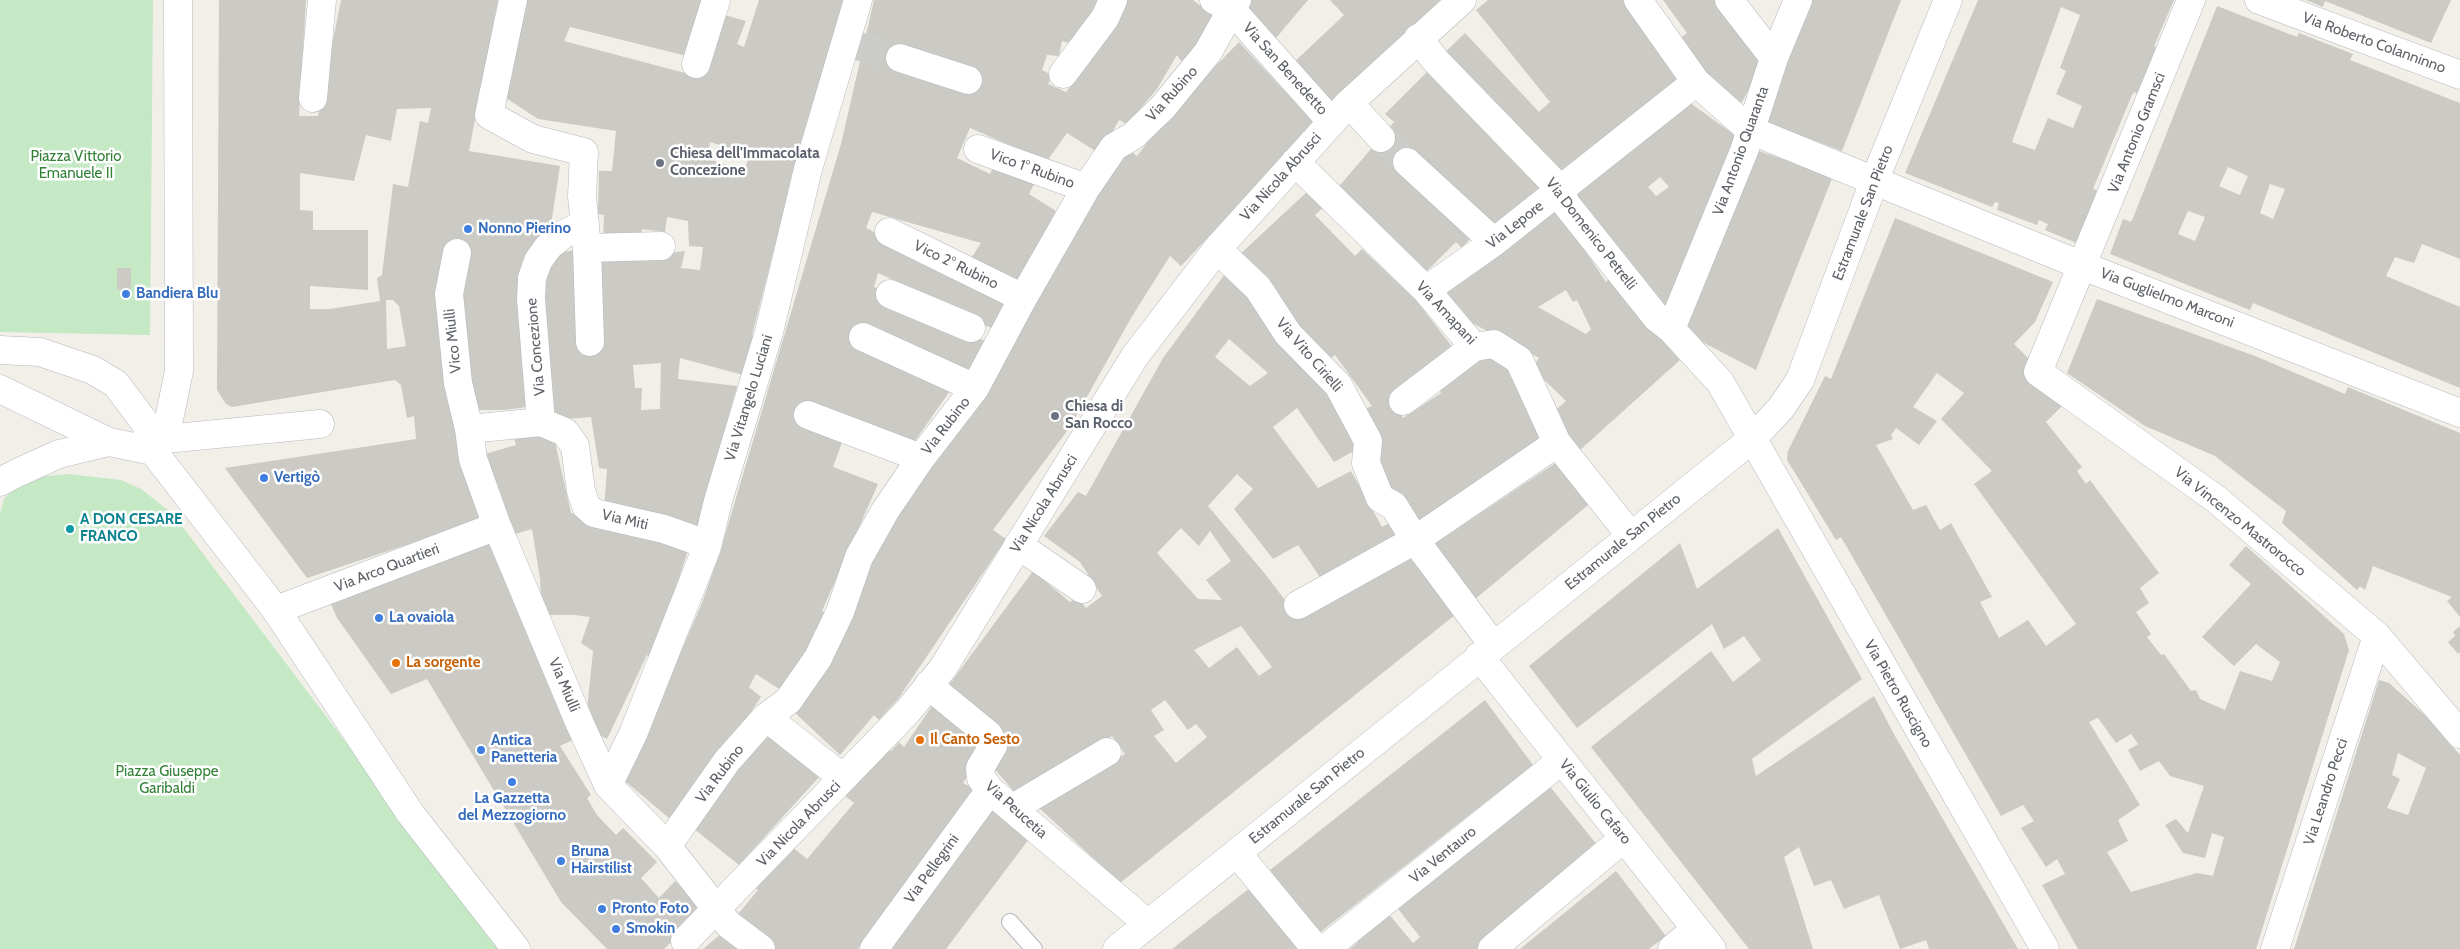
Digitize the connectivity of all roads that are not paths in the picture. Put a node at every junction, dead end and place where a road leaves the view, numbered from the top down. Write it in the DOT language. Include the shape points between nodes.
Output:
graph roads {
  1 [pos="178,0"];
  2 [pos="322,0"];
  3 [pos="513,0"];
  4 [pos="716,0"];
  5 [pos="858,0"];
  6 [pos="1113,0"];
  7 [pos="1462,0"];
  8 [pos="1638,0"];
  9 [pos="1729,0"];
  10 [pos="1798,0"];
  11 [pos="1948,0"];
  12 [pos="2191,0"];
  13 [pos="2259,0"];
  14 [pos="1227,3"];
  15 [pos="1418,38"];
  16 [pos="900,58"];
  17 [pos="1774,58"];
  18 [pos="696,64"];
  19 [pos="2457,66"];
  20 [pos="1062,74"];
  21 [pos="968,80"];
  22 [pos="1696,82"];
  23 [pos="313,98"];
  24 [pos="1340,112"];
  25 [pos="1750,130"];
  26 [pos="1381,138"];
  27 [pos="978,150"];
  28 [pos="1294,162"];
  29 [pos="1407,162"];
  30 [pos="1875,179"];
  31 [pos="1086,188"];
  32 [pos="1560,189"];
  33 [pos="889,232"];
  34 [pos="586,236"];
  35 [pos="1494,242"];
  36 [pos="661,246"];
  37 [pos="1217,249"];
  38 [pos="457,253"];
  39 [pos="2083,266"];
  40 [pos="1426,290"];
  41 [pos="890,294"];
  42 [pos="1023,298"];
  43 [pos="1671,329"];
  44 [pos="987,334"];
  45 [pos="863,337"];
  46 [pos="590,342"];
  47 [pos="1474,347"];
  48 [pos="0,350"];
  49 [pos="976,388"];
  50 [pos="0,389"];
  51 [pos="1403,401"];
  52 [pos="2460,413"];
  53 [pos="808,415"];
  54 [pos="541,422"];
  55 [pos="320,424"];
  56 [pos="469,429"];
  57 [pos="1752,438"];
  58 [pos="109,442"];
  59 [pos="1557,443"];
  60 [pos="159,445"];
  61 [pos="921,458"];
  62 [pos="0,482"];
  63 [pos="497,526"];
  64 [pos="1631,536"];
  65 [pos="1415,540"];
  66 [pos="1018,546"];
  67 [pos="707,547"];
  68 [pos="1082,589"];
  69 [pos="1298,605"];
  70 [pos="276,610"];
  71 [pos="2376,636"];
  72 [pos="1486,650"];
  73 [pos="928,685"];
  74 [pos="766,717"];
  75 [pos="2460,734"];
  76 [pos="1107,752"];
  77 [pos="1562,760"];
  78 [pos="843,778"];
  79 [pos="608,785"];
  80 [pos="990,790"];
  81 [pos="1012,808"];
  82 [pos="1624,838"];
  83 [pos="667,846"];
  84 [pos="1237,853"];
  85 [pos="716,910"];
  86 [pos="1010,922"];
  87 [pos="1147,923"];
  88 [pos="1704,939"];
  89 [pos="685,941"];
  90 [pos="516,949"];
  91 [pos="761,949"];
  92 [pos="874,949"];
  93 [pos="1034,949"];
  94 [pos="1117,949"];
  95 [pos="1316,949"];
  96 [pos="1325,949"];
  97 [pos="1492,949"];
  98 [pos="1672,949"];
  99 [pos="2045,949"];
  100 [pos="2275,949"];
  1 -- 60 [label="street" via="179,371"];
  2 -- 23 [label="street"];
  3 -- 34 [label="street" via="489,114 534,139 584,152 582,196"];
  4 -- 18 [label="street"];
  5 -- 67 [label="street, Via Vitangelo Luciani" via="851,44 808,169 769,332"];
  6 -- 20 [label="street" via="1105,18"];
  7 -- 15 [label="street, Via Nicola Abrusci"];
  8 -- 22 [label="street"];
  9 -- 17 [label="street"];
  10 -- 17 [label="street, Via Antonio Quaranta"];
  11 -- 30 [label="street, Estramurale San Pietro"];
  12 -- 39 [label="street, Via Antonio Gramsci"];
  13 -- 19 [label="street, Via Roberto Colanninno"];
  14 -- 24 [label="street, Via San Benedetto"];
  14 -- 31 [label="street, Via Rubino" via="1208,52 1163,107 1133,136 1114,147"];
  15 -- 24 [label="street, Via Nicola Abrusci"];
  15 -- 32 [label="street, Via Domenico Petrelli" via="1436,61"];
  16 -- 21 [label="street"];
  17 -- 25 [label="street, Via Antonio Quaranta"];
  22 -- 25 [label="street"];
  22 -- 32 [label="street, Via Lepore"];
  24 -- 26 [label="street, Via San Benedetto"];
  24 -- 28 [label="street, Via Nicola Abrusci"];
  25 -- 30 [label="street, Via Guglielmo Marconi"];
  25 -- 43 [label="street, Via Antonio Quaranta" via="1741,160"];
  27 -- 31 [label="street, Vico 1° Rubino"];
  28 -- 37 [label="street, Via Nicola Abrusci"];
  28 -- 40 [label="street, Via Amapani"];
  29 -- 35 [label="street"];
  30 -- 39 [label="street, Via Guglielmo Marconi"];
  30 -- 57 [label="street, Estramurale San Pietro" via="1800,380 1781,408"];
  31 -- 42 [label="street, Via Rubino"];
  32 -- 35 [label="street, Via Lepore"];
  32 -- 43 [label="street, Via Domenico Petrelli" via="1566,204 1657,318"];
  33 -- 42 [label="street, Vico 2° Rubino"];
  34 -- 36 [label="street"];
  34 -- 46 [label="street"];
  34 -- 54 [label="street, Via Concezione" via="564,234 548,247 532,278"];
  35 -- 40 [label="street, Via Lepore"];
  37 -- 65 [label="street, Via Vito Cirielli" via="1258,288 1288,334 1338,385 1368,441 1366,463 1380,498 1394,506"];
  37 -- 66 [label="street, Via Nicola Abrusci" via="1135,356"];
  38 -- 56 [label="street, Vico Miulli" via="448,294 458,383"];
  39 -- 52 [label="street, Via Guglielmo Marconi"];
  39 -- 71 [label="street, Via Vincenzo Mastrorocco" via="2038,372 2216,499"];
  40 -- 47 [label="street, Via Amapani"];
  41 -- 44 [label="street"];
  42 -- 44 [label="street, Via Rubino"];
  43 -- 57 [label="street, Via Domenico Petrelli" via="1720,382"];
  44 -- 49 [label="street, Via Rubino"];
  45 -- 49 [label="street"];
  47 -- 51 [label="street"];
  47 -- 59 [label="street, Via Amapani" via="1494,344 1519,360"];
  48 -- 60 [label="street" via="40,352 93,370 116,384"];
  49 -- 61 [label="street, Via Rubino"];
  50 -- 58 [label="street"];
  53 -- 61 [label="street"];
  54 -- 56 [label="street"];
  54 -- 67 [label="street, Via Miti" via="565,432 575,446 581,491 586,506 594,513 664,529"];
  55 -- 60 [label="street"];
  56 -- 63 [label="street, Via Miulli" via="473,459"];
  57 -- 64 [label="street, Estramurale San Pietro"];
  57 -- 99 [label="street, Via Pietro Ruscigno"];
  58 -- 60 [label="street"];
  58 -- 62 [label="street" via="59,454"];
  59 -- 64 [label="street, Via Amapani"];
  59 -- 65 [label="street"];
  60 -- 70 [label="street"];
  61 -- 74 [label="street, Via Rubino" via="884,511 859,557 840,612 818,658 788,701"];
  63 -- 70 [label="street, Via Arco Quartieri"];
  63 -- 79 [label="street, Via Miulli"];
  64 -- 72 [label="street, Estramurale San Pietro"];
  65 -- 69 [label="street"];
  65 -- 72 [label="street, Via Vito Cirielli"];
  66 -- 68 [label="street"];
  66 -- 73 [label="street, Via Nicola Abrusci" via="943,668"];
  67 -- 79 [label="street, Via Vitangelo Luciani" via="644,707"];
  70 -- 90 [label="street" via="410,813"];
  71 -- 75 [label="street, Via Vincenzo Mastrorocco"];
  71 -- 100 [label="street, Via Leandro Pecci"];
  72 -- 77 [label="street, Via Giulio Cafaro"];
  72 -- 84 [label="street, Estramurale San Pietro"];
  73 -- 78 [label="street, Via Nicola Abrusci" via="908,711"];
  73 -- 80 [label="street, Via Peucetia" via="989,734 993,746 980,768 981,778"];
  74 -- 78 [label="street"];
  74 -- 83 [label="street, Via Rubino" via="727,761"];
  76 -- 81 [label="street"];
  77 -- 82 [label="street, Via Giulio Cafaro"];
  77 -- 96 [label="street, Via Ventauro"];
  78 -- 85 [label="street, Via Nicola Abrusci"];
  79 -- 83 [label="street, Via Miulli"];
  80 -- 81 [label="street, Via Peucetia"];
  80 -- 92 [label="street, Via Pellegrini"];
  81 -- 87 [label="street, Via Peucetia"];
  82 -- 88 [label="street, Via Giulio Cafaro"];
  82 -- 97 [label="street"];
  83 -- 85 [label="street, Via Miulli"];
  84 -- 87 [label="street, Estramurale San Pietro"];
  84 -- 95 [label="street"];
  85 -- 89 [label="street, Via Nicola Abrusci"];
  85 -- 91 [label="street" via="728,924"];
  86 -- 93 [label="lane"];
  87 -- 94 [label="street, Estramurale San Pietro"];
  88 -- 98 [label="street"];
}
